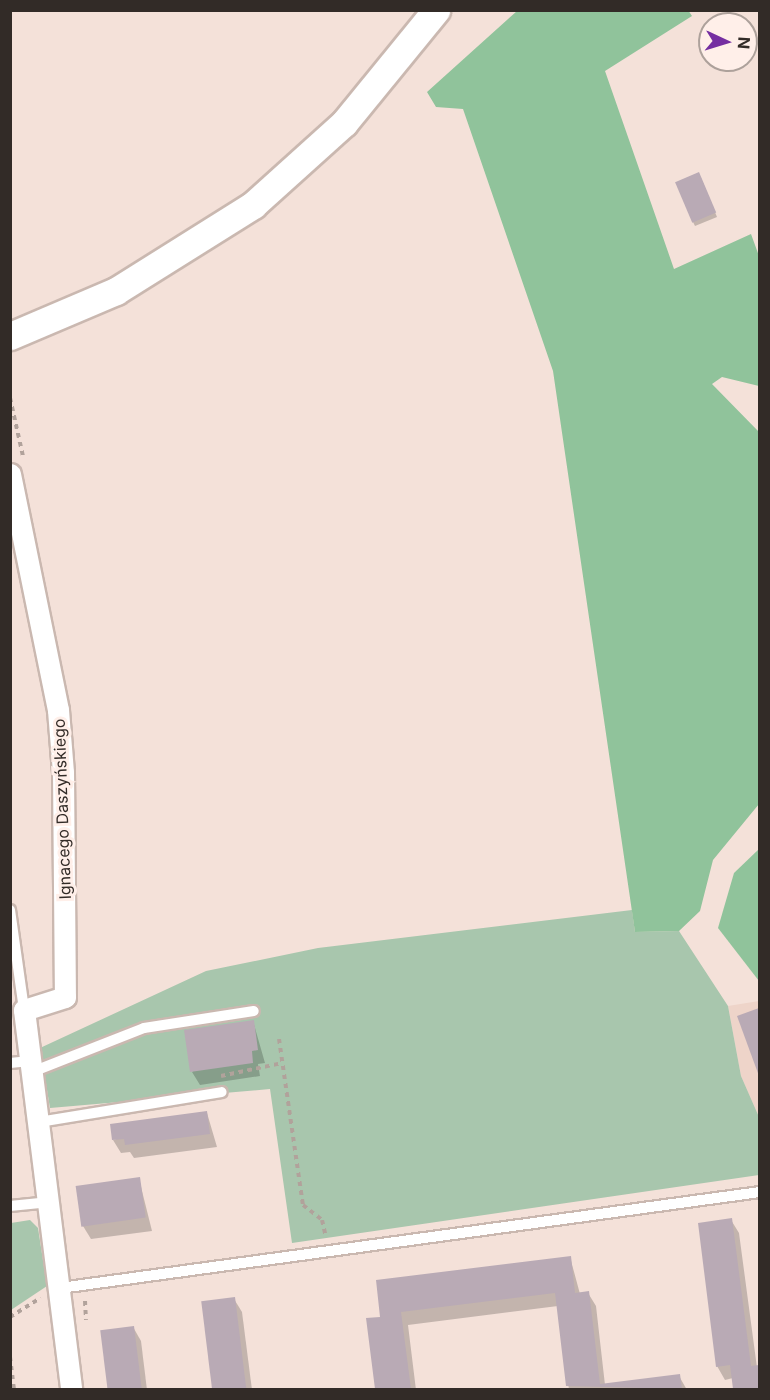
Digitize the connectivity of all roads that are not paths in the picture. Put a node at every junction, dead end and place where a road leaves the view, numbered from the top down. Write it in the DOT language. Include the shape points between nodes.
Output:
graph roads {
  1 [pos="436,10"];
  2 [pos="10,336"];
  3 [pos="10,474"];
  4 [pos="10,910"];
  5 [pos="24,1010"];
  6 [pos="254,1011"];
  7 [pos="24,1065"];
  8 [pos="222,1092"];
  9 [pos="39,1122"];
  10 [pos="759,1192"];
  11 [pos="50,1202"];
  12 [pos="10,1206"];
  13 [pos="60,1288"];
  14 [pos="71,1389"];
  1 -- 2 [label="street" via="344,123 253,205 117,291"];
  3 -- 5 [label="street, Ignacego Daszyńskiego" via="50,666 63,771 65,997"];
  4 -- 5 [label="lane"];
  5 -- 7 [label="street"];
  6 -- 7 [label="lane" via="144,1028"];
  7 -- 9 [label="street"];
  8 -- 9 [label="lane"];
  9 -- 11 [label="street"];
  10 -- 13 [label="lane"];
  11 -- 12 [label="lane"];
  11 -- 13 [label="street"];
  13 -- 14 [label="street"];
}
